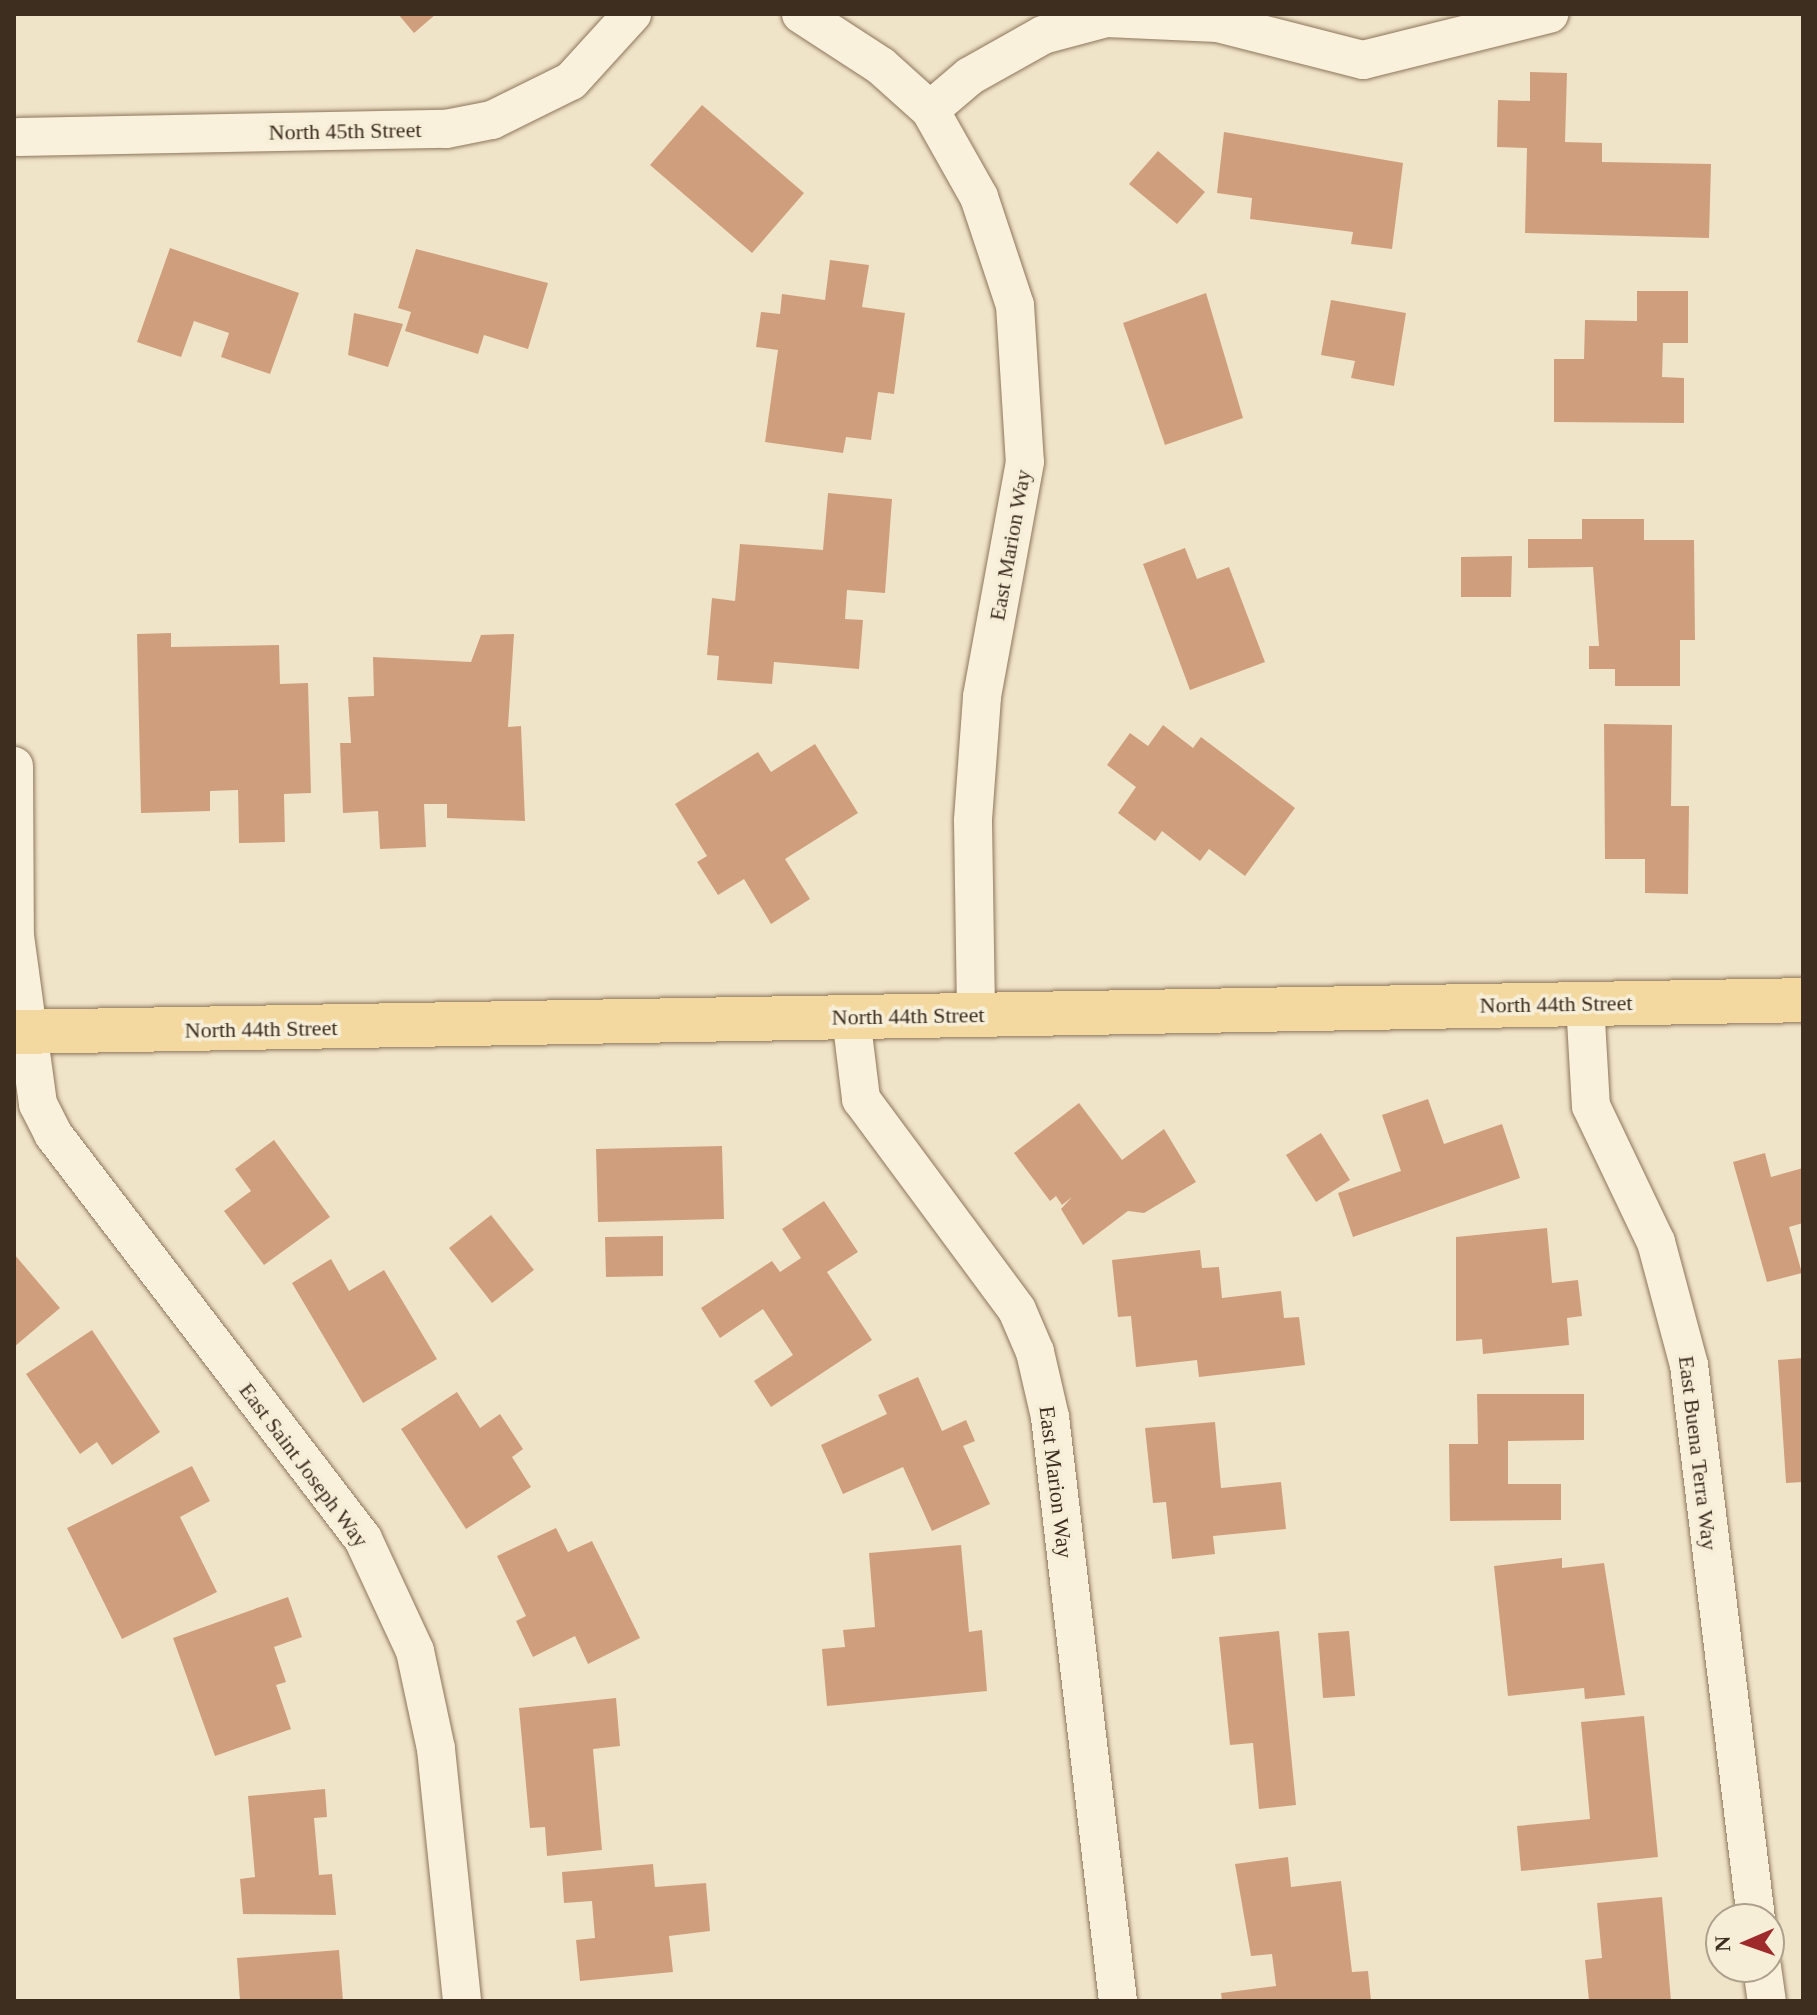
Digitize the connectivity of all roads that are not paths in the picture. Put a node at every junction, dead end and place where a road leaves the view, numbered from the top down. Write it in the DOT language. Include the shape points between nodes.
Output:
graph roads {
  1 [pos="632,14"];
  2 [pos="801,14"];
  3 [pos="1549,14"];
  4 [pos="930,110"];
  5 [pos="19,137"];
  6 [pos="14,766"];
  7 [pos="1803,1000"];
  8 [pos="1585,1003"];
  9 [pos="976,1015"];
  10 [pos="851,1017"];
  11 [pos="19,1032"];
  12 [pos="1754,1903"];
  13 [pos="462,2001"];
  14 [pos="1118,2001"];
  1 -- 5 [label="street, North 45th Street" via="571,81 492,120 446,129"];
  2 -- 4 [label="street, East Marion Way" via="881,66"];
  3 -- 4 [label="street" via="1363,60 1218,23 1106,18 1043,35 970,76"];
  4 -- 9 [label="street, East Marion Way" via="979,197 1015,305 1025,462 982,697 973,821"];
  6 -- 11 [label="street, East Saint Joseph Way"];
  7 -- 8 [label="main road, North 44th Street"];
  8 -- 9 [label="main road, North 44th Street"];
  8 -- 12 [label="street, East Buena Terra Way" via="1591,1106 1656,1242 1689,1365"];
  9 -- 10 [label="main road, North 44th Street"];
  10 -- 11 [label="main road, North 44th Street"];
  10 -- 14 [label="street, East Marion Way" via="861,1099 1017,1310 1035,1352 1050,1417"];
  11 -- 13 [label="street, East Saint Joseph Way" via="53,1134 363,1539 415,1651 436,1749"];
}
